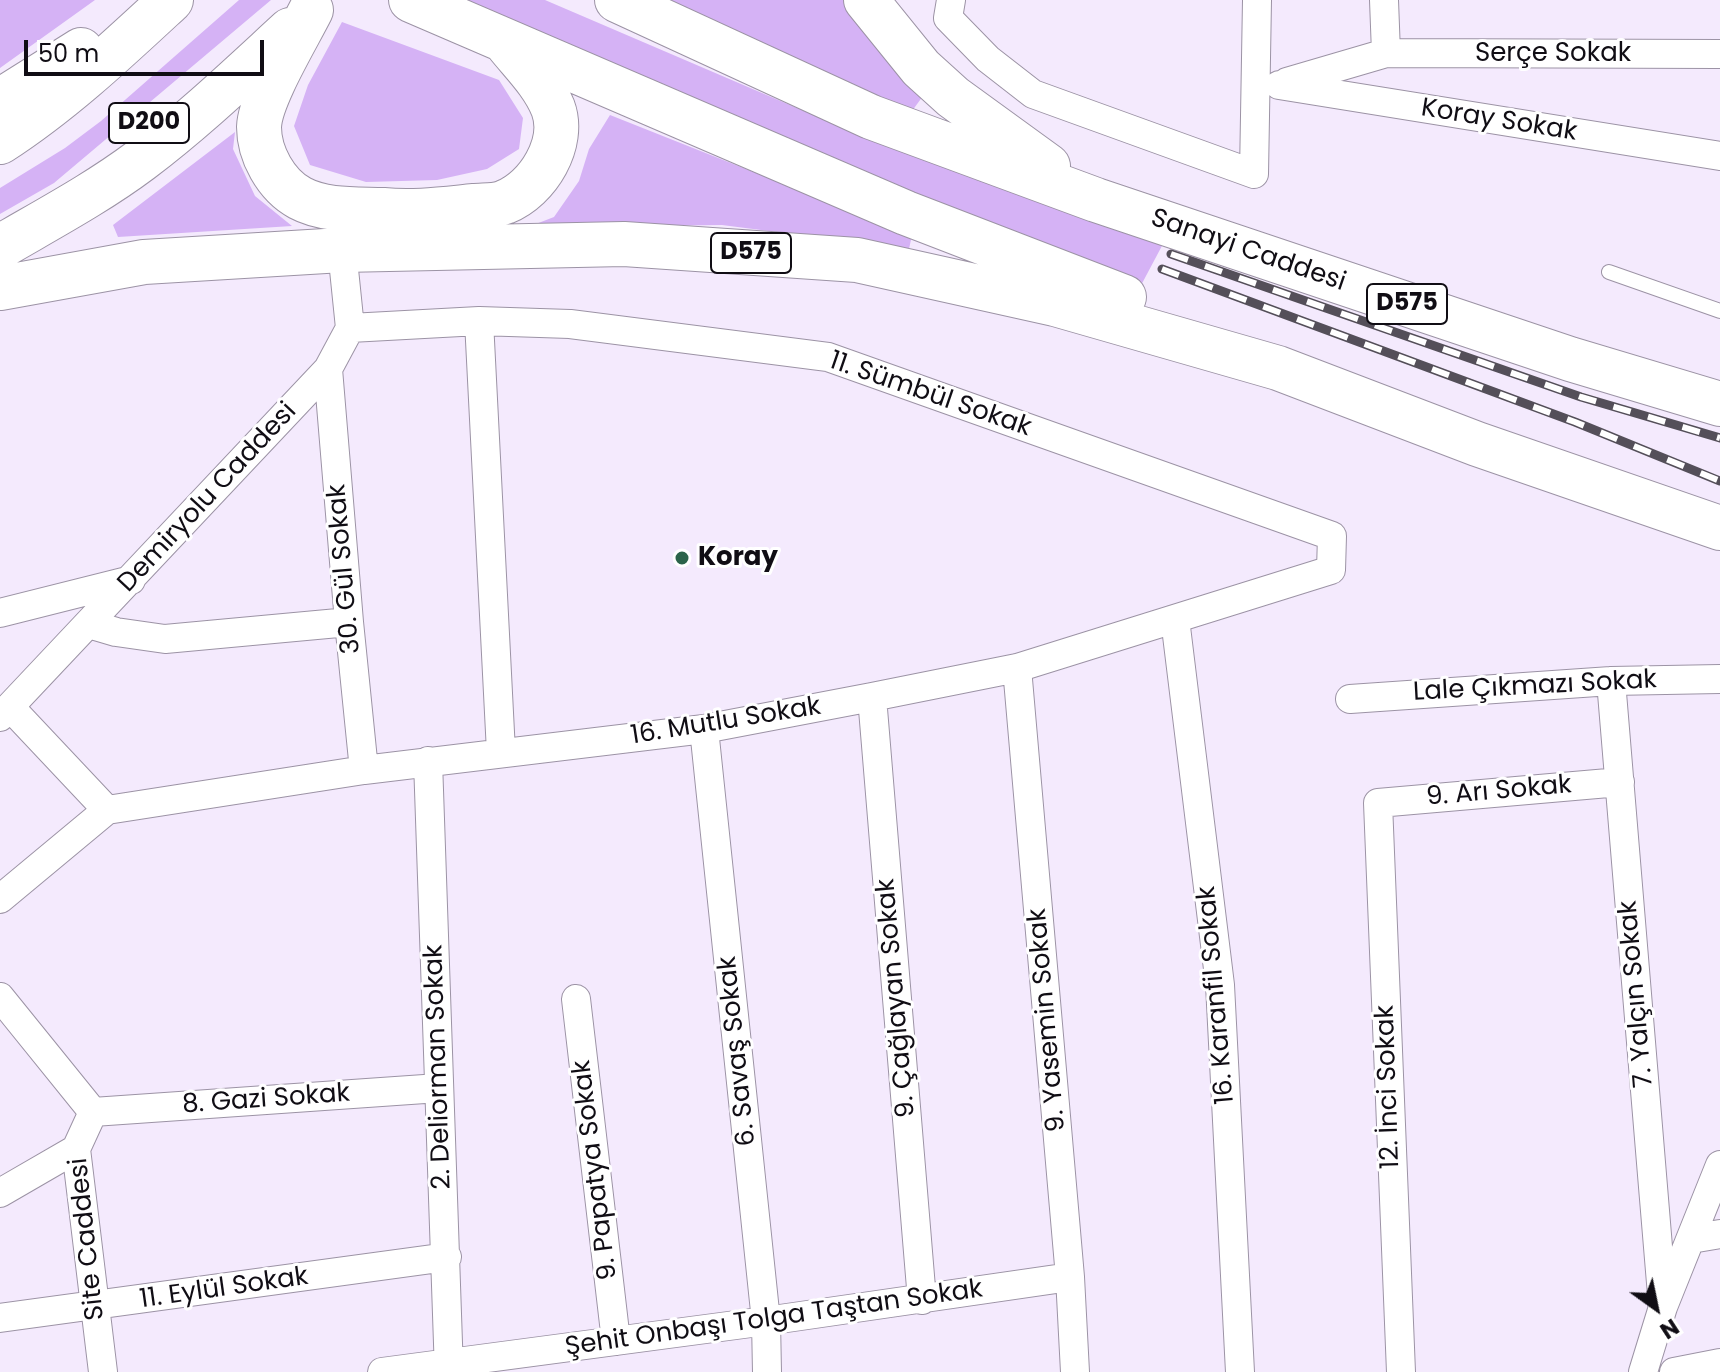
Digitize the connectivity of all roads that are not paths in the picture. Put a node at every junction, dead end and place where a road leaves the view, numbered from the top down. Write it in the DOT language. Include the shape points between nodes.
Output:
graph roads {
  1 [pos="156,0"];
  2 [pos="171,0"];
  3 [pos="411,0"];
  4 [pos="617,0"];
  5 [pos="866,0"];
  6 [pos="951,0"];
  7 [pos="1257,0"];
  8 [pos="1384,0"];
  9 [pos="305,3"];
  10 [pos="503,39"];
  11 [pos="1386,53"];
  12 [pos="1720,54"];
  13 [pos="1279,85"];
  14 [pos="0,101"];
  15 [pos="0,142"];
  16 [pos="1720,156"];
  17 [pos="1096,200"];
  18 [pos="5,238"];
  19 [pos="342,250"];
  20 [pos="1609,272"];
  21 [pos="0,288"];
  22 [pos="1720,311"];
  23 [pos="479,321"];
  24 [pos="350,328"];
  25 [pos="328,369"];
  26 [pos="1720,404"];
  27 [pos="1477,444"];
  28 [pos="1720,528"];
  29 [pos="1331,570"];
  30 [pos="131,580"];
  31 [pos="0,613"];
  32 [pos="1175,619"];
  33 [pos="349,622"];
  34 [pos="89,624"];
  35 [pos="1017,668"];
  36 [pos="1720,679"];
  37 [pos="1611,681"];
  38 [pos="872,697"];
  39 [pos="1350,699"];
  40 [pos="5,712"];
  41 [pos="704,729"];
  42 [pos="501,752"];
  43 [pos="428,761"];
  44 [pos="364,770"];
  45 [pos="1620,782"];
  46 [pos="1378,803"];
  47 [pos="107,810"];
  48 [pos="0,899"];
  49 [pos="0,997"];
  50 [pos="576,999"];
  51 [pos="439,1088"];
  52 [pos="93,1112"];
  53 [pos="76,1149"];
  54 [pos="1720,1165"];
  55 [pos="0,1193"];
  56 [pos="1720,1234"];
  57 [pos="1691,1239"];
  58 [pos="447,1257"];
  59 [pos="1070,1277"];
  60 [pos="922,1300"];
  61 [pos="95,1307"];
  62 [pos="1663,1307"];
  63 [pos="0,1318"];
  64 [pos="766,1321"];
  65 [pos="616,1341"];
  66 [pos="1720,1363"];
  67 [pos="449,1367"];
  68 [pos="103,1372"];
  69 [pos="382,1372"];
  70 [pos="767,1372"];
  71 [pos="1075,1372"];
  72 [pos="1240,1372"];
  73 [pos="1401,1372"];
  74 [pos="1643,1372"];
  75 [pos="1674,1372"];
  1 -- 14 [label="highway"];
  2 -- 15 [label="highway, D200" via="114,53"];
  3 -- 10 [label="highway"];
  4 -- 17 [label="highway, D575" via="871,117"];
  5 -- 17 [label="highway" via="921,68 953,97"];
  6 -- 7 [label="street" via="948,18 1033,94 1254,174"];
  8 -- 11 [label="street"];
  9 -- 10 [label="highway" via="259,126 263,151 285,189 324,206 415,213 505,202 525,188 553,153 554,111"];
  9 -- 18 [label="highway, D200" via="40,204"];
  10 -- 27 [label="highway" via="906,213 1180,318"];
  11 -- 12 [label="street, Serçe Sokak"];
  11 -- 13 [label="street, Serçe Sokak"];
  13 -- 16 [label="street, Koray Sokak"];
  17 -- 26 [label="highway, Sanayi Caddesi / D575"];
  19 -- 21 [label="highway, D575" via="144,262"];
  19 -- 24 [label="street"];
  19 -- 27 [label="highway, D575" via="624,244 857,260 1055,304 1278,368"];
  20 -- 22 [label="lane"];
  23 -- 24 [label="street, 11. Sümbül Sokak"];
  23 -- 29 [label="street, 11. Sümbül Sokak" via="570,324 828,357 1332,536"];
  23 -- 42 [label="street"];
  24 -- 25 [label="street, Demiryolu Caddesi"];
  25 -- 30 [label="street, Demiryolu Caddesi"];
  25 -- 33 [label="street, 30. Gül Sokak"];
  27 -- 28 [label="highway, D575"];
  29 -- 32 [label="street, 16. Mutlu Sokak"];
  30 -- 31 [label="street"];
  30 -- 34 [label="street, Demiryolu Caddesi"];
  32 -- 35 [label="street, 16. Mutlu Sokak"];
  32 -- 72 [label="street, 16. Karanfil Sokak" via="1220,985"];
  33 -- 34 [label="street" via="165,639"];
  33 -- 44 [label="street, 30. Gül Sokak"];
  34 -- 40 [label="street, Demiryolu Caddesi"];
  35 -- 38 [label="street, 16. Mutlu Sokak"];
  35 -- 59 [label="street, 9. Yasemin Sokak"];
  36 -- 37 [label="street, Lale Çıkmazı Sokak"];
  37 -- 39 [label="street, Lale Çıkmazı Sokak"];
  37 -- 45 [label="street, 7. Yalçın Sokak"];
  38 -- 41 [label="street, 16. Mutlu Sokak"];
  38 -- 60 [label="street, 9. Çağlayan Sokak"];
  40 -- 47 [label="street"];
  41 -- 42 [label="street, 16. Mutlu Sokak"];
  41 -- 64 [label="street, 6. Savaş Sokak"];
  42 -- 43 [label="street, 16. Mutlu Sokak"];
  43 -- 44 [label="street, 16. Mutlu Sokak"];
  43 -- 51 [label="street, 2. Deliorman Sokak"];
  44 -- 47 [label="street, 16. Mutlu Sokak"];
  45 -- 46 [label="street, 9. Arı Sokak"];
  45 -- 62 [label="street, 7. Yalçın Sokak"];
  46 -- 73 [label="street, 12. İnci Sokak"];
  47 -- 48 [label="street"];
  49 -- 52 [label="street"];
  50 -- 65 [label="street, 9. Papatya Sokak"];
  51 -- 52 [label="street, 8. Gazi Sokak"];
  51 -- 58 [label="street, 2. Deliorman Sokak"];
  52 -- 53 [label="street, Site Caddesi"];
  53 -- 55 [label="street"];
  53 -- 61 [label="street, Site Caddesi"];
  54 -- 57 [label="street"];
  56 -- 57 [label="street"];
  57 -- 62 [label="street"];
  58 -- 61 [label="street, 11. Eylül Sokak"];
  58 -- 67 [label="street, 2. Deliorman Sokak"];
  59 -- 60 [label="street, Şehit Onbaşı Tolga Taştan Sokak"];
  59 -- 71 [label="street, 9. Yasemin Sokak"];
  60 -- 64 [label="street, Şehit Onbaşı Tolga Taştan Sokak"];
  61 -- 63 [label="street, 11. Eylül Sokak"];
  61 -- 68 [label="street, Site Caddesi"];
  62 -- 74 [label="street"];
  64 -- 65 [label="street, Şehit Onbaşı Tolga Taştan Sokak"];
  64 -- 70 [label="street, 6. Savaş Sokak"];
  65 -- 67 [label="street, Şehit Onbaşı Tolga Taştan Sokak"];
  66 -- 75 [label="street"];
  67 -- 69 [label="street, Şehit Onbaşı Tolga Taştan Sokak"];
}
